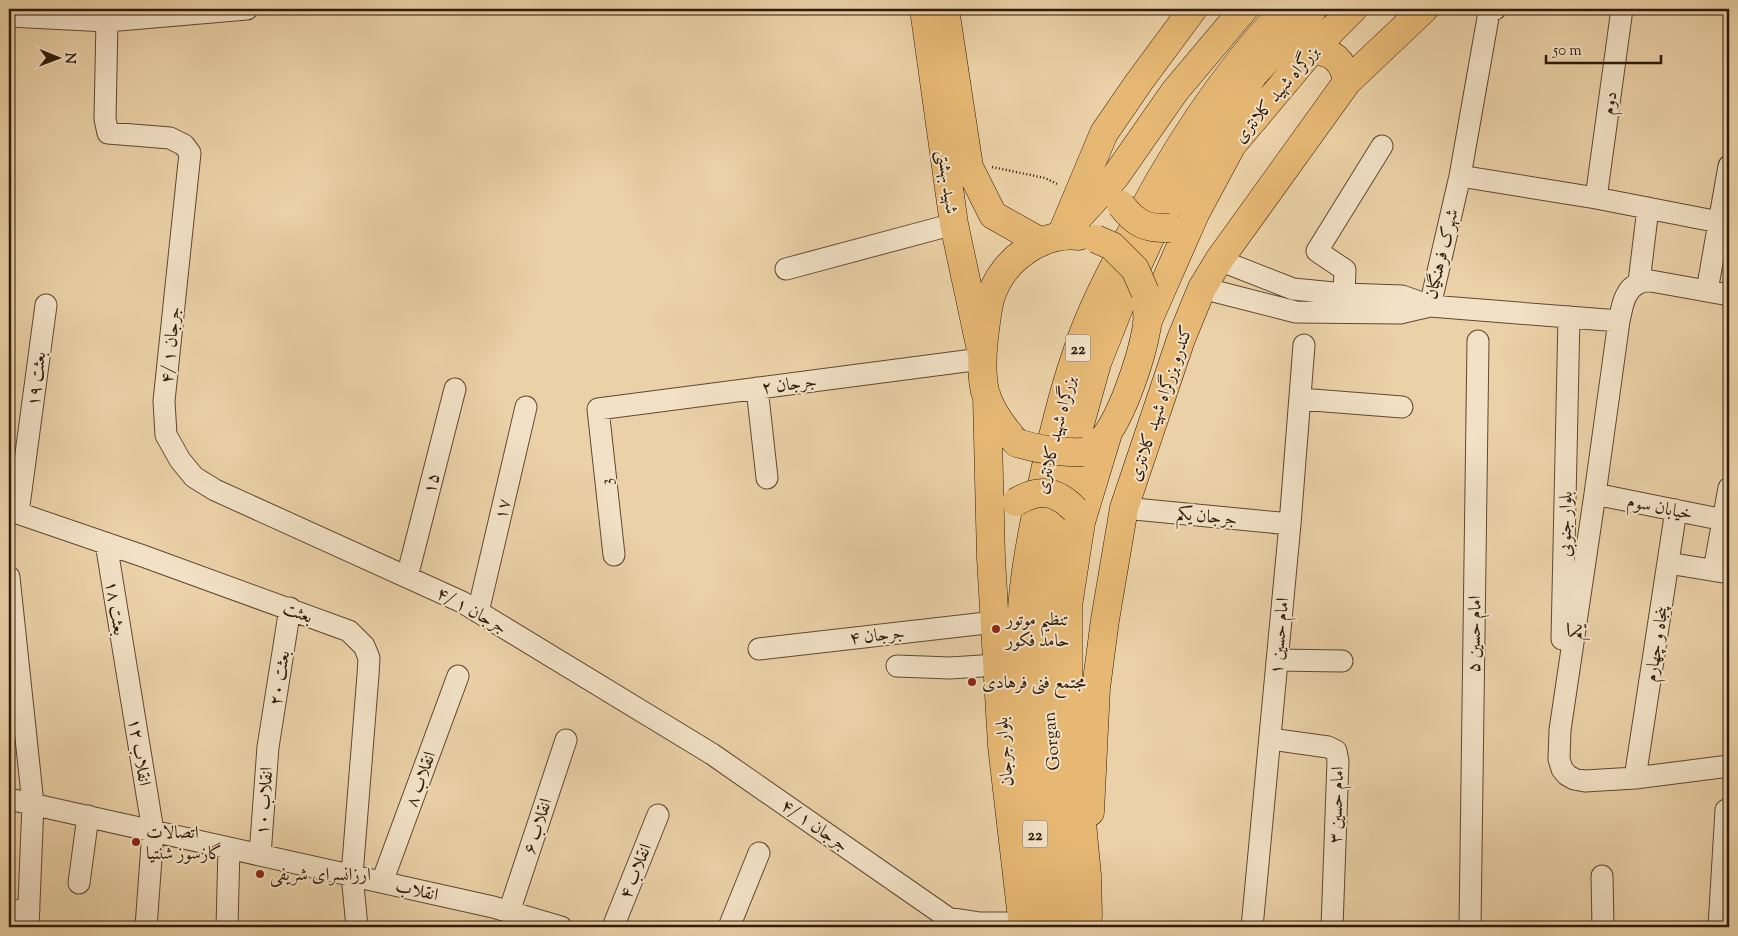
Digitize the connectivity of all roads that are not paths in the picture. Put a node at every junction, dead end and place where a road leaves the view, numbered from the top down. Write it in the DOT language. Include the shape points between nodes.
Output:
graph roads {
  1 [pos="247,9"];
  2 [pos="924,9"];
  3 [pos="945,9"];
  4 [pos="1193,9"];
  5 [pos="1244,9"];
  6 [pos="1284,9"];
  7 [pos="1313,9"];
  8 [pos="1353,9"];
  9 [pos="1424,9"];
  10 [pos="1496,9"];
  11 [pos="1622,9"];
  12 [pos="161,13"];
  13 [pos="9,16"];
  14 [pos="107,21"];
  15 [pos="1311,51"];
  16 [pos="1347,82"];
  17 [pos="1382,146"];
  18 [pos="1729,166"];
  19 [pos="1460,176"];
  20 [pos="1115,177"];
  21 [pos="1596,198"];
  22 [pos="1648,208"];
  23 [pos="1195,214"];
  24 [pos="1719,222"];
  25 [pos="954,224"];
  26 [pos="1051,239"];
  27 [pos="1219,260"];
  28 [pos="786,269"];
  29 [pos="1639,282"];
  30 [pos="1202,288"];
  31 [pos="1707,291"];
  32 [pos="1344,294"];
  33 [pos="1729,295"];
  34 [pos="46,305"];
  35 [pos="1430,306"];
  36 [pos="1569,317"];
  37 [pos="1619,321"];
  38 [pos="1147,323"];
  39 [pos="1478,341"];
  40 [pos="1304,345"];
  41 [pos="982,356"];
  42 [pos="757,388"];
  43 [pos="455,389"];
  44 [pos="987,397"];
  45 [pos="1300,399"];
  46 [pos="526,407"];
  47 [pos="1402,407"];
  48 [pos="598,409"];
  49 [pos="1099,443"];
  50 [pos="767,478"];
  51 [pos="1729,488"];
  52 [pos="1595,494"];
  53 [pos="1124,508"];
  54 [pos="1676,510"];
  55 [pos="14,512"];
  56 [pos="1078,516"];
  57 [pos="1724,520"];
  58 [pos="1290,524"];
  59 [pos="106,543"];
  60 [pos="1053,554"];
  61 [pos="614,555"];
  62 [pos="991,558"];
  63 [pos="1668,563"];
  64 [pos="1722,572"];
  65 [pos="9,576"];
  66 [pos="407,577"];
  67 [pos="290,608"];
  68 [pos="478,612"];
  69 [pos="1105,620"];
  70 [pos="995,622"];
  71 [pos="759,649"];
  72 [pos="1277,660"];
  73 [pos="1342,661"];
  74 [pos="997,665"];
  75 [pos="897,666"];
  76 [pos="127,672"];
  77 [pos="458,676"];
  78 [pos="1560,730"];
  79 [pos="1270,739"];
  80 [pos="566,740"];
  81 [pos="1025,742"];
  82 [pos="268,747"];
  83 [pos="1729,766"];
  84 [pos="1634,778"];
  85 [pos="9,798"];
  86 [pos="33,804"];
  87 [pos="1726,810"];
  88 [pos="658,815"];
  89 [pos="88,816"];
  90 [pos="153,831"];
  91 [pos="229,848"];
  92 [pos="758,853"];
  93 [pos="260,855"];
  94 [pos="352,875"];
  95 [pos="1087,875"];
  96 [pos="1602,876"];
  97 [pos="382,882"];
  98 [pos="79,883"];
  99 [pos="499,915"];
  100 [pos="22,916"];
  101 [pos="1030,926"];
  102 [pos="146,927"];
  103 [pos="227,927"];
  104 [pos="357,927"];
  105 [pos="561,927"];
  106 [pos="613,927"];
  107 [pos="729,927"];
  108 [pos="1072,927"];
  109 [pos="1086,927"];
  110 [pos="1252,927"];
  111 [pos="1332,927"];
  112 [pos="1470,927"];
  113 [pos="1603,927"];
  114 [pos="1719,927"];
  1 -- 12 [label="street"];
  2 -- 25 [label="main road, شهید بهشتی"];
  3 -- 26 [label="main road, شهید بهشتی" via="969,167 993,214"];
  4 -- 26 [label="main road" via="1104,133 1078,195"];
  5 -- 20 [label="main road" via="1175,91"];
  6 -- 81 [label="main road, بزرگراه شهید کلانتری / 22" via="1237,64 1163,174 1106,282 1076,353 1050,444 1028,551 1021,635"];
  7 -- 60 [label="main road, بزرگراه شهید کلانتری / 22" via="1254,74 1181,183 1126,290 1097,363 1073,449"];
  8 -- 15 [label="main road, بزرگراه شهید کلانتری"];
  9 -- 16 [label="main road, کندرو بزرگراه شهید کلانتری"];
  10 -- 19 [label="street, شهرک فرهنگیان" via="1489,12"];
  11 -- 21 [label="street, دوم"];
  12 -- 14 [label="street"];
  13 -- 14 [label="street"];
  14 -- 66 [label="street, جرجان ۱ /۴" via="105,119 108,133 170,138 184,144 190,153 164,402 166,436 194,476 215,490"];
  15 -- 16 [label="main road" via="1320,50 1336,58 1342,64"];
  15 -- 23 [label="main road, بزرگراه شهید کلانتری" via="1232,145"];
  16 -- 27 [label="main road, کندرو بزرگراه شهید کلانتری"];
  17 -- 32 [label="street" via="1317,250 1346,270"];
  18 -- 24 [label="street"];
  19 -- 21 [label="street"];
  19 -- 35 [label="street, شهرک فرهنگیان"];
  20 -- 23 [label="main road, bridge" via="1121,205 1142,224 1170,228"];
  20 -- 26 [label="main road"];
  21 -- 22 [label="street"];
  22 -- 24 [label="street"];
  22 -- 29 [label="street"];
  23 -- 38 [label="main road, بزرگراه شهید کلانتری"];
  24 -- 31 [label="street"];
  25 -- 28 [label="street"];
  25 -- 41 [label="main road, شهید بهشتی"];
  26 -- 38 [label="main road, bridge" via="1077,236 1112,246 1135,269 1145,292"];
  26 -- 41 [label="main road" via="1017,256 1004,272 992,295"];
  27 -- 30 [label="main road, کندرو بزرگراه شهید کلانتری"];
  27 -- 32 [label="street" via="1293,289"];
  29 -- 31 [label="street" via="1651,281"];
  29 -- 37 [label="street, یکم" via="1624,300"];
  30 -- 35 [label="street, شهرک فرهنگیان" via="1296,312 1400,313"];
  30 -- 53 [label="main road, کندرو بزرگراه شهید کلانتری" via="1181,339"];
  31 -- 33 [label="street"];
  32 -- 35 [label="street" via="1402,296"];
  34 -- 55 [label="street, بعثت ۱۹"];
  35 -- 36 [label="street"];
  36 -- 37 [label="street"];
  36 -- 78 [label="street, بلوار جنوبی"];
  37 -- 52 [label="street, یکم"];
  38 -- 49 [label="main road" via="1133,376 1117,416"];
  39 -- 112 [label="street, امام حسین ۵"];
  40 -- 45 [label="street, امام حسین ۱"];
  41 -- 42 [label="street, جرجان ۲"];
  41 -- 44 [label="main road, شهید بهشتی"];
  42 -- 48 [label="street, جرجان ۲"];
  42 -- 50 [label="street"];
  43 -- 66 [label="street, ۱۵"];
  44 -- 49 [label="main road, bridge" via="998,418 1018,442 1053,452"];
  44 -- 62 [label="main road, بلوار جرجان"];
  45 -- 47 [label="street"];
  45 -- 58 [label="street, امام حسین ۱"];
  46 -- 68 [label="street, ۱۷"];
  48 -- 61 [label="street, 3"];
  49 -- 56 [label="main road"];
  49 -- 69 [label="main road" via="1098,497 1086,558 1080,616 1095,624"];
  51 -- 57 [label="street"];
  52 -- 54 [label="street, خیابان سوم"];
  52 -- 78 [label="street, یکم"];
  53 -- 58 [label="street, جرجان یکم"];
  53 -- 69 [label="main road, کندرو بزرگراه شهید کلانتری"];
  54 -- 57 [label="street, خیابان سوم"];
  54 -- 63 [label="street, پنجاه و چهارم"];
  55 -- 59 [label="street, بعثت"];
  56 -- 62 [label="main road, bridge" via="1066,500 1054,494 1040,492 1027,495 1016,502 1002,525"];
  56 -- 95 [label="main road" via="1068,606 1068,677"];
  57 -- 64 [label="street"];
  58 -- 72 [label="street, امام حسین ۱"];
  59 -- 67 [label="street, بعثت"];
  59 -- 76 [label="street, ۱۸ بعثت"];
  60 -- 108 [label="main road, Gorgan / 22" via="1046,650 1049,740"];
  62 -- 70 [label="main road, بلوار جرجان"];
  63 -- 64 [label="street"];
  63 -- 84 [label="street, پنجاه و چهارم"];
  65 -- 86 [label="street"];
  66 -- 68 [label="street, جرجان ۱ /۴"];
  67 -- 82 [label="street, ۲۰ بعثت"];
  67 -- 94 [label="street, بعثت" via="349,631 364,646 369,658"];
  68 -- 101 [label="street, جرجان ۱ /۴" via="712,754 948,918"];
  69 -- 95 [label="main road, کندرو بزرگراه شهید کلانتری" via="1096,688"];
  70 -- 71 [label="street, ۴ جرجان"];
  70 -- 74 [label="main road, بلوار جرجان"];
  72 -- 73 [label="street"];
  72 -- 79 [label="street, امام حسین ۱"];
  74 -- 75 [label="street" via="950,668"];
  74 -- 101 [label="main road, بلوار جرجان" via="1002,746"];
  76 -- 90 [label="street, ۱۲ انقلاب"];
  77 -- 97 [label="street, ۸ انقلاب"];
  78 -- 84 [label="street, یکم" via="1559,759 1566,775 1585,781"];
  79 -- 110 [label="street, امام حسین ۱"];
  79 -- 111 [label="street, امام حسین ۳" via="1328,747 1336,751"];
  80 -- 99 [label="street, ۶ انقلاب"];
  81 -- 101 [label="main road, Gorgan / 22"];
  82 -- 93 [label="street, ۱۰ انقلاب"];
  83 -- 84 [label="street, یکم"];
  85 -- 86 [label="street, انقلاب"];
  86 -- 89 [label="street, انقلاب"];
  86 -- 100 [label="street"];
  87 -- 114 [label="street"];
  88 -- 106 [label="street, ۴ انقلاب"];
  89 -- 90 [label="street, انقلاب"];
  89 -- 98 [label="street"];
  90 -- 91 [label="street, انقلاب"];
  90 -- 102 [label="street, ۱۲ انقلاب"];
  91 -- 93 [label="street, انقلاب"];
  91 -- 103 [label="street"];
  92 -- 107 [label="street"];
  93 -- 94 [label="street, انقلاب"];
  94 -- 97 [label="street, انقلاب"];
  94 -- 104 [label="street, بعثت"];
  95 -- 109 [label="main road"];
  96 -- 113 [label="street"];
  97 -- 99 [label="street, انقلاب"];
  99 -- 105 [label="street, انقلاب"];
}
